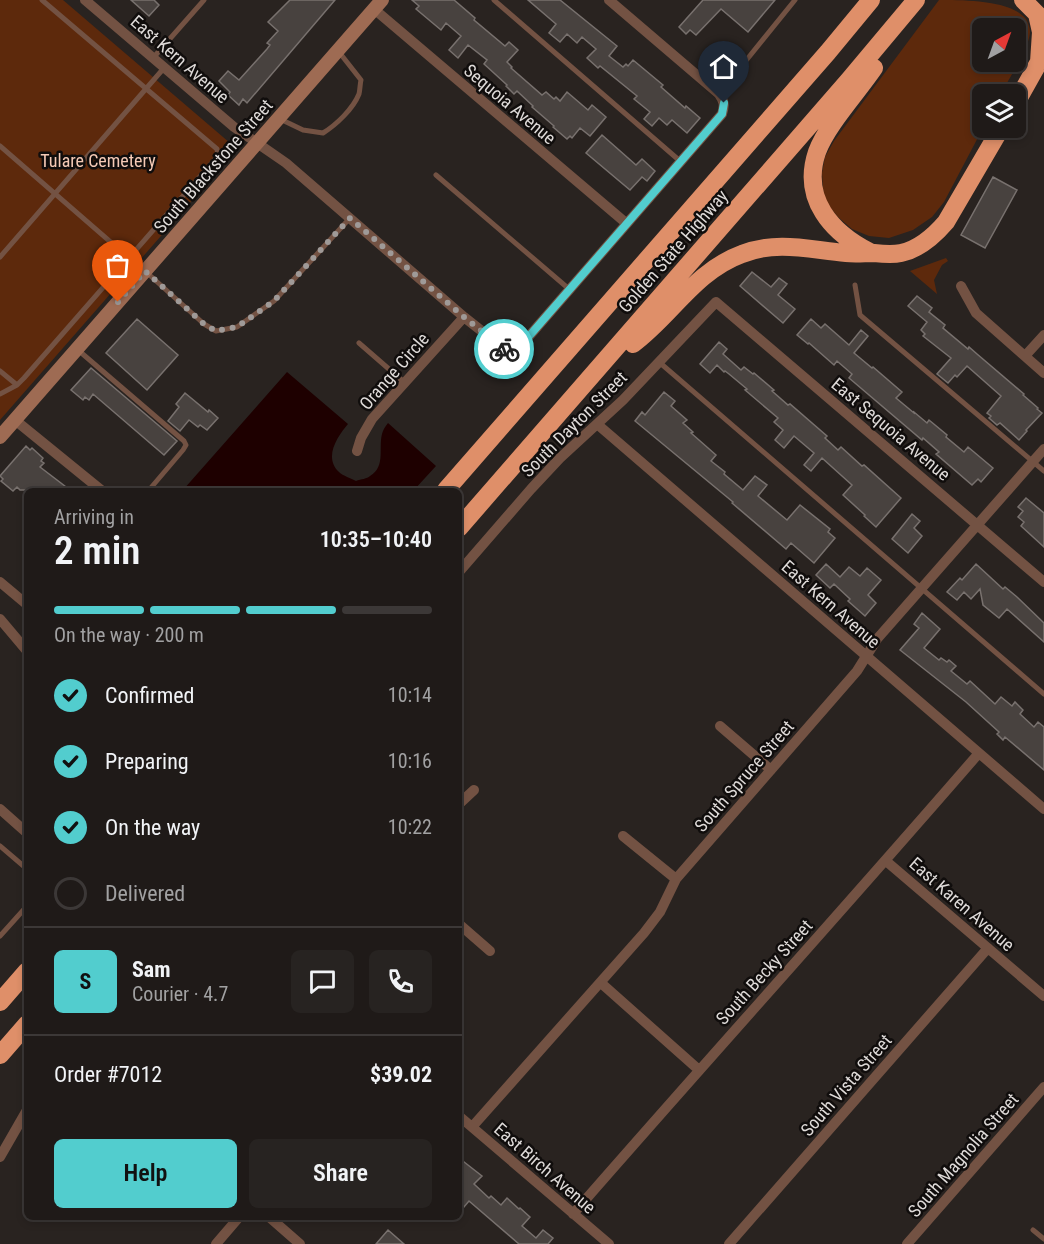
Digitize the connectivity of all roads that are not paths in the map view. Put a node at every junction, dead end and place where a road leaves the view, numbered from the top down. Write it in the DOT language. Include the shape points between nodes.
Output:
graph roads {
  1 [pos="42,0"];
  2 [pos="85,0"];
  3 [pos="204,0"];
  4 [pos="494,0"];
  5 [pos="609,0"];
  6 [pos="795,0"];
  7 [pos="871,0"];
  8 [pos="918,0"];
  9 [pos="1023,0"];
  10 [pos="378,4"];
  11 [pos="338,50"];
  12 [pos="153,58"];
  13 [pos="1042,58"];
  14 [pos="164,68"];
  15 [pos="1026,86"];
  16 [pos="145,89"];
  17 [pos="718,94"];
  18 [pos="278,118"];
  19 [pos="995,138"];
  20 [pos="257,143"];
  21 [pos="1,148"];
  22 [pos="680,161"];
  23 [pos="436,175"];
  24 [pos="55,194"];
  25 [pos="350,218"];
  26 [pos="626,223"];
  27 [pos="872,253"];
  28 [pos="0,257"];
  29 [pos="129,258"];
  30 [pos="145,271"];
  31 [pos="855,285"];
  32 [pos="961,286"];
  33 [pos="569,289"];
  34 [pos="716,302"];
  35 [pos="464,317"];
  36 [pos="1044,335"];
  37 [pos="359,343"];
  38 [pos="77,349"];
  39 [pos="1025,356"];
  40 [pos="659,362"];
  41 [pos="0,371"];
  42 [pos="1044,373"];
  43 [pos="593,374"];
  44 [pos="405,383"];
  45 [pos="17,385"];
  46 [pos="0,394"];
  47 [pos="15,420"];
  48 [pos="597,423"];
  49 [pos="0,437"];
  50 [pos="1044,449"];
  51 [pos="357,451"];
  52 [pos="1033,461"];
  53 [pos="1044,471"];
  54 [pos="99,488"];
  55 [pos="151,488"];
  56 [pos="448,488"];
  57 [pos="462,525"];
  58 [pos="978,525"];
  59 [pos="462,570"];
  60 [pos="0,582"];
  61 [pos="1044,582"];
  62 [pos="922,589"];
  63 [pos="24,602"];
  64 [pos="0,619"];
  65 [pos="24,647"];
  66 [pos="867,656"];
  67 [pos="1044,694"];
  68 [pos="720,726"];
  69 [pos="979,753"];
  70 [pos="771,770"];
  71 [pos="474,790"];
  72 [pos="462,801"];
  73 [pos="0,809"];
  74 [pos="1044,809"];
  75 [pos="24,830"];
  76 [pos="623,836"];
  77 [pos="0,846"];
  78 [pos="886,861"];
  79 [pos="24,866"];
  80 [pos="676,879"];
  81 [pos="24,909"];
  82 [pos="462,927"];
  83 [pos="0,936"];
  84 [pos="987,948"];
  85 [pos="490,951"];
  86 [pos="24,974"];
  87 [pos="601,983"];
  88 [pos="1044,996"];
  89 [pos="0,1002"];
  90 [pos="24,1027"];
  91 [pos="0,1055"];
  92 [pos="699,1070"];
  93 [pos="1044,1087"];
  94 [pos="24,1115"];
  95 [pos="462,1119"];
  96 [pos="472,1127"];
  97 [pos="0,1157"];
  98 [pos="573,1214"];
  99 [pos="237,1220"];
  100 [pos="273,1220"];
  101 [pos="1034,1230"];
  102 [pos="1044,1239"];
  103 [pos="216,1244"];
  104 [pos="300,1244"];
  105 [pos="609,1244"];
  106 [pos="729,1244"];
  107 [pos="907,1244"];
  1 -- 16 [label="lane"];
  2 -- 12 [label="street, East Kern Avenue"];
  3 -- 12 [label="lane"];
  4 -- 22 [label="lane"];
  5 -- 17 [label="street"];
  6 -- 17 [label="lane"];
  7 -- 56 [label="highway, Golden State Highway"];
  8 -- 27 [label="highway" via="831,127 814,163 814,189 824,214 845,238"];
  8 -- 43 [label="highway, Golden State Highway"];
  9 -- 13 [label="highway" via="1037,14"];
  10 -- 11 [label="main road, South Blackstone Street"];
  10 -- 26 [label="street, Sequoia Avenue"];
  11 -- 18 [label="main road, South Blackstone Street"];
  11 -- 18 [label="lane" via="361,80 355,102 334,126 323,133 303,130"];
  12 -- 14 [label="street, East Kern Avenue"];
  13 -- 15 [label="highway"];
  14 -- 16 [label="lane"];
  14 -- 20 [label="street, East Kern Avenue"];
  16 -- 24 [label="lane"];
  16 -- 29 [label="lane" via="217,149 218,156"];
  17 -- 22 [label="street, East Kern Avenue" via="724,103 722,114"];
  18 -- 20 [label="main road, South Blackstone Street"];
  19 -- 27 [label="highway" via="935,235 902,253"];
  20 -- 25 [label="street, East Kern Avenue"];
  20 -- 30 [label="main road, South Blackstone Street"];
  21 -- 24 [label="lane"];
  22 -- 26 [label="street, East Kern Avenue"];
  23 -- 33 [label="lane"];
  24 -- 28 [label="lane"];
  24 -- 29 [label="lane"];
  25 -- 30 [label="lane" via="274,301 237,327 216,331 204,324"];
  25 -- 35 [label="street, East Kern Avenue"];
  26 -- 33 [label="street, East Kern Avenue"];
  27 -- 43 [label="highway" via="779,246 740,254 712,269 637,341"];
  29 -- 45 [label="lane"];
  30 -- 38 [label="main road, South Blackstone Street"];
  31 -- 52 [label="lane" via="860,315"];
  32 -- 39 [label="street" via="976,313"];
  33 -- 35 [label="street, East Kern Avenue" via="513,350 507,351"];
  34 -- 40 [label="street, South Dayton Street"];
  34 -- 58 [label="street, East Sequoia Avenue"];
  35 -- 44 [label="street, Orange Circle"];
  36 -- 39 [label="street"];
  37 -- 44 [label="lane"];
  38 -- 47 [label="main road, South Blackstone Street"];
  38 -- 55 [label="lane" via="184,441 183,450"];
  39 -- 42 [label="street"];
  40 -- 48 [label="street, South Dayton Street"];
  40 -- 62 [label="lane"];
  41 -- 45 [label="lane"];
  43 -- 57 [label="highway, Golden State Highway"];
  44 -- 51 [label="street, Orange Circle" via="372,419"];
  45 -- 46 [label="lane"];
  47 -- 49 [label="main road, South Blackstone Street"];
  47 -- 54 [label="street"];
  48 -- 59 [label="street, South Dayton Street" via="531,489"];
  48 -- 66 [label="street, East Kern Avenue"];
  50 -- 52 [label="street, South Spruce Street"];
  52 -- 53 [label="lane"];
  52 -- 58 [label="street, South Spruce Street"];
  58 -- 61 [label="street, East Sequoia Avenue"];
  58 -- 62 [label="street, South Spruce Street"];
  60 -- 63 [label="street"];
  62 -- 66 [label="street, South Spruce Street" via="877,639"];
  62 -- 67 [label="lane"];
  64 -- 65 [label="street"];
  66 -- 69 [label="street, East Kern Avenue"];
  66 -- 70 [label="street, South Spruce Street"];
  68 -- 70 [label="street"];
  69 -- 74 [label="street, East Kern Avenue"];
  69 -- 78 [label="street, South Becky Street"];
  70 -- 80 [label="street, South Spruce Street"];
  71 -- 72 [label="street"];
  73 -- 75 [label="street"];
  76 -- 80 [label="street"];
  77 -- 79 [label="lane"];
  78 -- 84 [label="street, East Karen Avenue"];
  78 -- 92 [label="street, South Becky Street"];
  80 -- 87 [label="street, South Spruce Street" via="660,912"];
  81 -- 83 [label="lane"];
  82 -- 85 [label="street"];
  84 -- 88 [label="street, East Karen Avenue"];
  84 -- 106 [label="street, South Vista Street"];
  86 -- 89 [label="highway"];
  87 -- 92 [label="street"];
  87 -- 96 [label="street, South Spruce Street"];
  90 -- 91 [label="highway"];
  92 -- 98 [label="street, South Becky Street"];
  93 -- 107 [label="street, South Magnolia Street"];
  94 -- 97 [label="street"];
  95 -- 96 [label="street, East Birch Avenue"];
  96 -- 98 [label="street, East Birch Avenue"];
  98 -- 105 [label="street, East Birch Avenue"];
  99 -- 103 [label="street"];
  100 -- 104 [label="street"];
  101 -- 102 [label="lane"];
}
